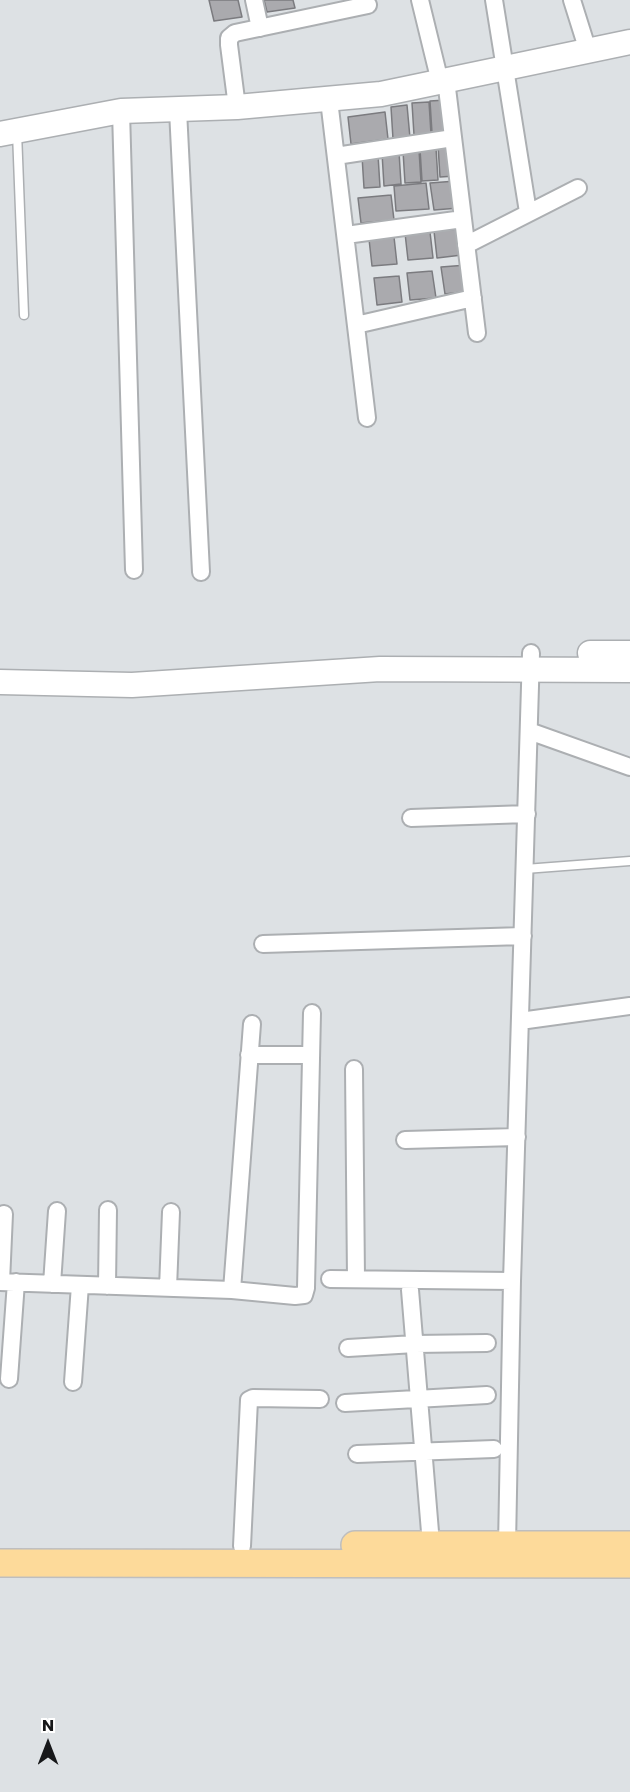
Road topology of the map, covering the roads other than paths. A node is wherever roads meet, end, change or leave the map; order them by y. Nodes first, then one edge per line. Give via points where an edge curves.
1 (254, 0) edge
2 (420, 0) edge
3 (494, 0) edge
4 (572, 0) edge
5 (368, 5) dead end
6 (260, 28) junction
7 (630, 42) edge
8 (588, 51) junction
9 (506, 67) junction
10 (443, 81) junction
11 (329, 100) junction
12 (237, 107) junction
13 (178, 110) junction
14 (121, 111) junction
15 (9, 133) edge
16 (453, 138) junction
17 (336, 156) junction
18 (578, 188) dead end
19 (528, 212) junction
20 (463, 219) junction
21 (345, 235) junction
22 (466, 245) junction
23 (473, 298) junction
24 (24, 315) dead end
25 (356, 324) junction
26 (477, 333) dead end
27 (367, 418) dead end
28 (134, 570) dead end
29 (201, 572) dead end
30 (630, 653) edge
31 (531, 661) junction
32 (0, 667) edge
33 (630, 670) edge
34 (0, 682) edge
35 (529, 730) junction
36 (630, 767) edge
37 (527, 814) junction
38 (411, 818) dead end
39 (630, 861) edge
40 (525, 869) junction
41 (523, 936) junction
42 (263, 945) dead end
43 (630, 1005) edge
44 (312, 1013) dead end
45 (520, 1021) junction
46 (252, 1024) dead end
47 (249, 1055) junction
48 (310, 1055) junction
49 (354, 1069) dead end
50 (517, 1137) junction
51 (405, 1140) dead end
52 (108, 1210) dead end
53 (57, 1211) dead end
54 (171, 1212) dead end
55 (4, 1214) dead end
56 (330, 1279) dead end
57 (356, 1279) junction
58 (512, 1281) junction
59 (6, 1282) edge
60 (52, 1284) junction
61 (80, 1284) junction
62 (107, 1286) junction
63 (168, 1288) junction
64 (232, 1290) junction
65 (410, 1290) dead end
66 (487, 1343) dead end
67 (415, 1344) junction
68 (348, 1348) dead end
69 (9, 1379) dead end
70 (73, 1382) dead end
71 (487, 1395) dead end
72 (320, 1399) dead end
73 (419, 1400) junction
74 (345, 1403) dead end
75 (494, 1449) dead end
76 (423, 1452) junction
77 (357, 1454) dead end
78 (431, 1544) junction
79 (507, 1545) junction
80 (630, 1545) edge
81 (0, 1546) edge
82 (242, 1546) junction
83 (0, 1563) edge
84 (630, 1564) edge

1 - 6 street
2 - 10 street
3 - 9 street
4 - 8 street
5 - 6 street
6 - 12 street via 229,38
7 - 8 street
8 - 9 street
9 - 10 street
9 - 19 street
10 - 11 street
10 - 16 street
11 - 12 street
11 - 17 street
12 - 13 street
13 - 14 street
13 - 29 street
14 - 15 street
14 - 28 street
15 - 24 lane
16 - 17 street
16 - 20 street
17 - 21 street
18 - 19 street
19 - 22 street
20 - 21 street
20 - 22 street
21 - 25 street
22 - 23 street
23 - 25 street
23 - 26 street
25 - 27 street
30 - 31 street
31 - 32 street via 441,656 154,671
31 - 33 street
31 - 34 street via 132,685
31 - 35 street
35 - 36 street
35 - 37 street
37 - 38 street
37 - 40 street
39 - 40 lane
40 - 41 street
41 - 42 street
41 - 45 street
43 - 45 street
44 - 48 street
45 - 50 street
46 - 47 street
47 - 48 street
47 - 64 street
48 - 64 street via 304,1295
49 - 57 street
50 - 51 street
50 - 58 street
52 - 62 street
53 - 60 street
54 - 63 street
55 - 59 street
56 - 57 street
57 - 58 street
58 - 79 street
59 - 60 street
59 - 69 street
60 - 61 street
61 - 62 street
61 - 70 street
62 - 63 street
63 - 64 street
65 - 67 street
66 - 67 street
67 - 68 street
67 - 73 street
71 - 73 street
72 - 82 street via 249,1400
73 - 74 street
73 - 76 street
75 - 76 street
76 - 77 street
76 - 78 street
78 - 79 main road
78 - 82 main road
79 - 80 main road
81 - 82 main road
83 - 84 main road

